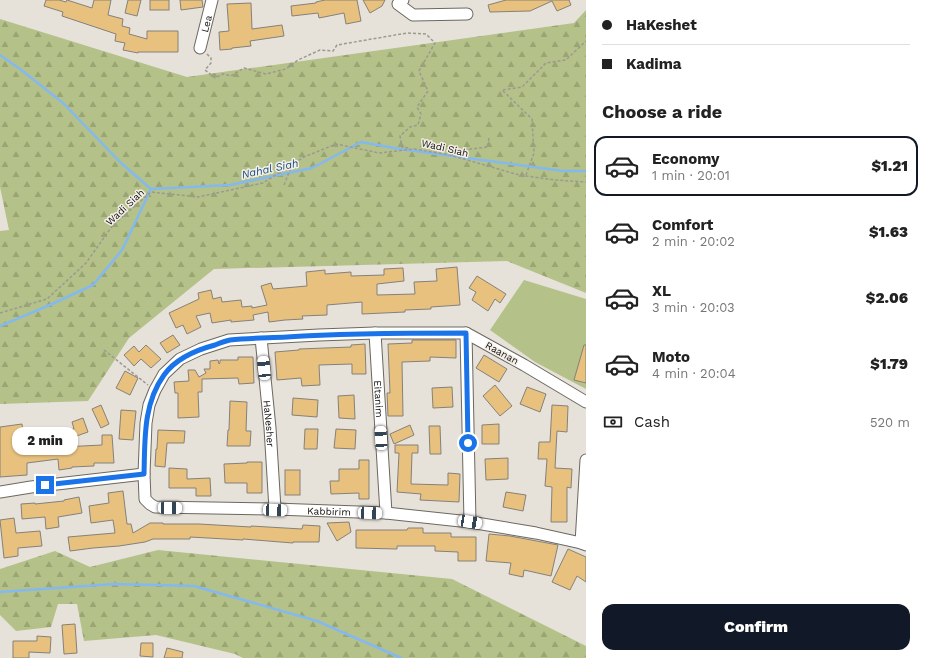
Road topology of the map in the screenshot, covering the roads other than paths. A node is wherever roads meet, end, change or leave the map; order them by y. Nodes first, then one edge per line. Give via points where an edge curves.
1 (212, 0) edge
2 (400, 2) edge
3 (467, 14) dead end
4 (201, 50) road end
5 (375, 333) junction
6 (466, 333) junction
7 (261, 338) junction
8 (586, 402) edge
9 (586, 460) edge
10 (144, 474) junction
11 (0, 492) edge
12 (275, 510) junction
13 (386, 514) junction
14 (470, 522) junction
15 (584, 544) edge

1 - 4 street, Lea
2 - 3 street via 413,15
5 - 6 street, Raanan
5 - 7 street, Raanan
5 - 13 street, Eitanim
6 - 8 street, Raanan
6 - 14 street
7 - 10 street, Raanan via 229,340 201,349 180,359 164,374 149,405
7 - 12 street, HaNesher
9 - 15 street
10 - 11 street via 31,486
10 - 12 street, Kabbirim via 145,499 155,507
12 - 13 street, Kabbirim
13 - 14 street, Kabbirim
14 - 15 street, Kabbirim

